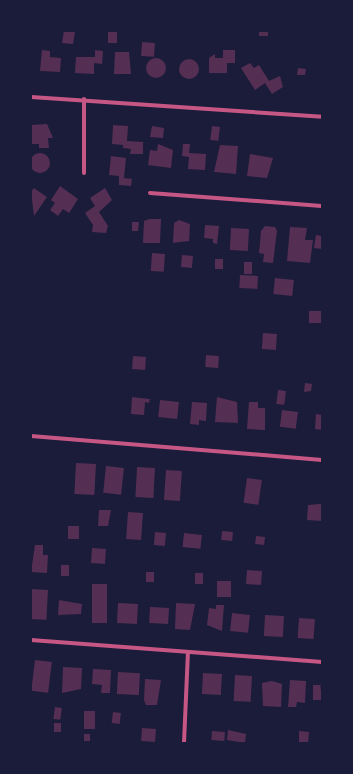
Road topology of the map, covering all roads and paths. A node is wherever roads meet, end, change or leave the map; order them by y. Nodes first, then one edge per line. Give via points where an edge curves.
1 (31, 97) edge
2 (84, 99) junction
3 (322, 116) edge
4 (84, 173) dead end
5 (150, 193) dead end
6 (322, 206) edge
7 (31, 436) edge
8 (322, 460) edge
9 (31, 640) edge
10 (188, 653) junction
11 (322, 662) edge
12 (184, 743) edge

1 - 2 street
2 - 3 street
2 - 4 street
5 - 6 street
7 - 8 street
9 - 10 street
10 - 11 street
10 - 12 street

